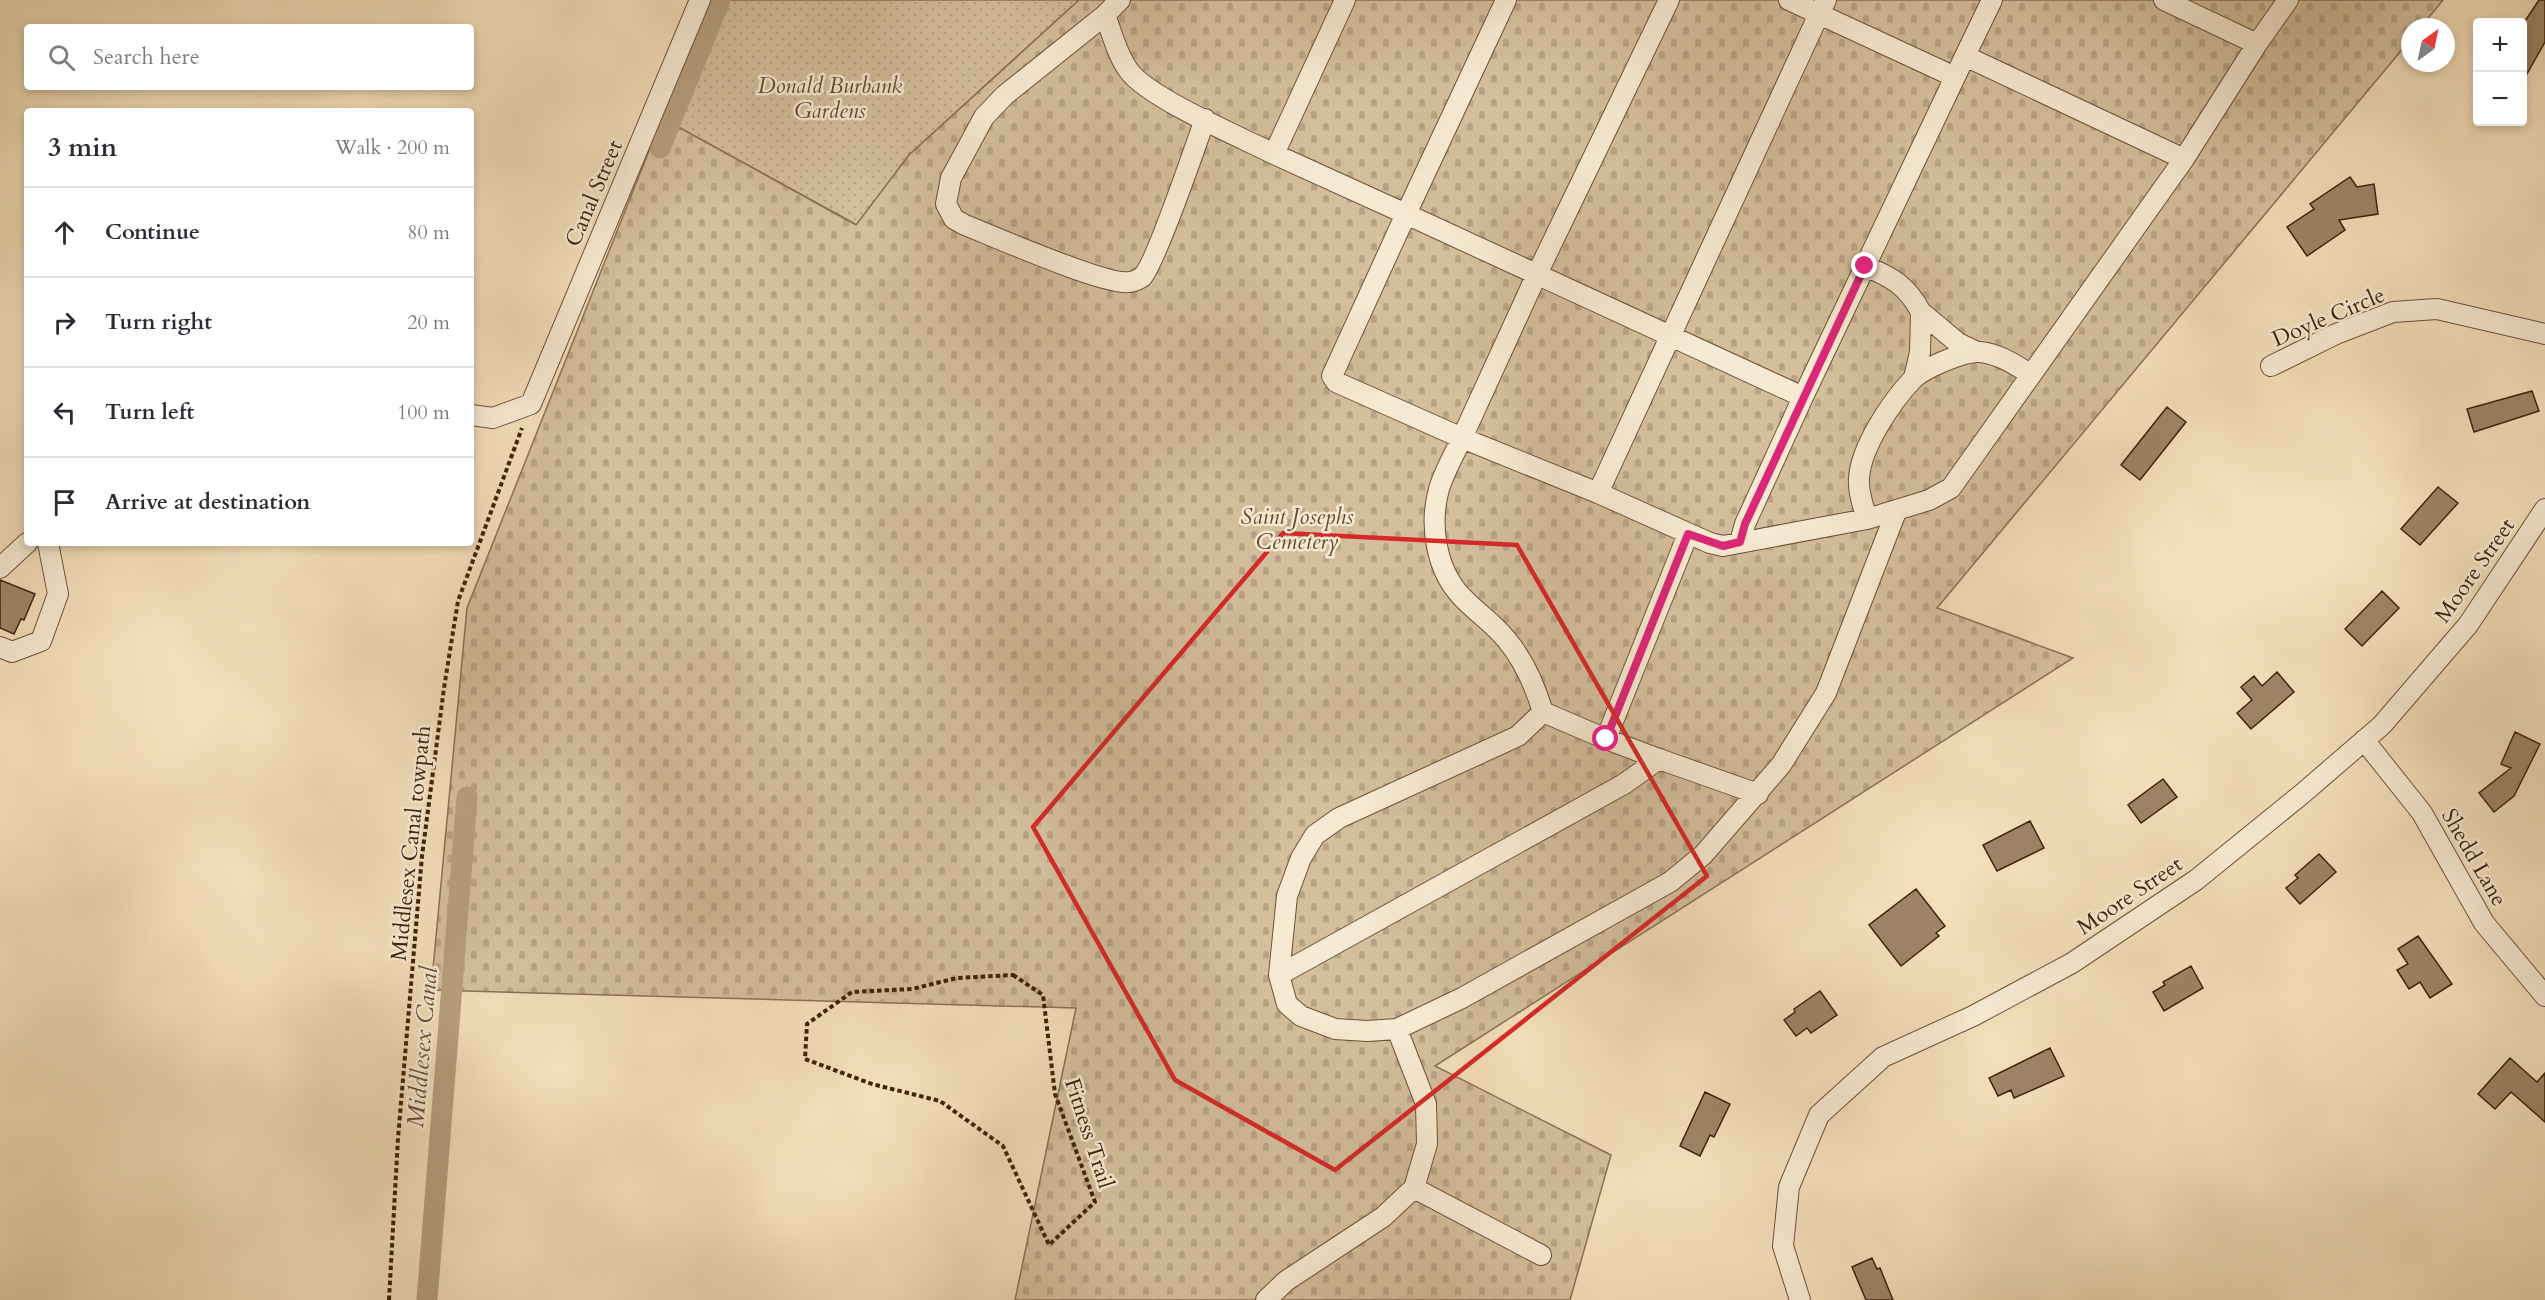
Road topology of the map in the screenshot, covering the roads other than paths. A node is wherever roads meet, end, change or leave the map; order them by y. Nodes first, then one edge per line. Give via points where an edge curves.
1 (699, 0) edge
2 (1120, 0) edge
3 (1345, 0) edge
4 (1506, 0) edge
5 (1669, 0) edge
6 (1789, 0) edge
7 (1992, 0) edge
8 (2164, 0) edge
9 (2288, 0) edge
10 (1822, 7) edge
11 (1105, 15) junction
12 (2257, 44) junction
13 (1965, 56) junction
14 (1955, 77) junction
15 (1205, 119) junction
16 (1274, 154) junction
17 (2184, 159) junction
18 (1406, 214) junction
19 (1865, 266) junction
20 (1537, 274) junction
21 (1921, 312) junction
22 (2545, 334) edge
23 (1671, 338) junction
24 (1977, 352) junction
25 (2271, 366) dead end
26 (2030, 374) junction
27 (1914, 378) junction
28 (1803, 397) junction
29 (474, 415) edge
30 (1462, 438) junction
31 (1598, 494) junction
32 (2545, 509) edge
33 (1896, 512) junction
34 (1867, 519) junction
35 (1688, 534) junction
36 (1740, 542) junction
37 (24, 546) edge
38 (49, 546) edge
39 (0, 568) edge
40 (0, 647) edge
41 (1544, 712) junction
42 (1606, 739) junction
43 (2364, 740) junction
44 (1659, 759) junction
45 (1758, 794) junction
46 (1279, 975) junction
47 (2545, 996) edge
48 (1397, 1029) junction
49 (1414, 1188) junction
50 (1541, 1256) dead end
51 (1266, 1300) edge
52 (1800, 1300) edge

1 - 29 street, Canal Street via 531,404 493,418
2 - 11 street
3 - 16 street
4 - 18 street
5 - 20 street
6 - 10 street
7 - 13 street
8 - 12 street
9 - 12 street
10 - 14 street
10 - 23 street
11 - 15 street via 1127,69 1137,81
11 - 15 street via 1005,95 984,117 951,178 946,204 954,219 1044,256 1130,282 1144,276
12 - 17 street
13 - 14 street
13 - 17 street
14 - 19 street
15 - 16 street
16 - 18 street
17 - 26 street
18 - 20 street
18 - 30 street via 1332,376 1336,382
19 - 21 street via 1901,284
19 - 28 street
20 - 23 street
20 - 30 street
21 - 24 street via 1958,343
21 - 27 street via 1920,352
22 - 25 street, Doyle Circle via 2437,309 2393,312
23 - 28 street
23 - 31 street
24 - 26 street via 2010,361
24 - 27 street via 1934,366
26 - 33 street via 1951,488
27 - 34 street via 1864,455 1859,478
28 - 36 street
30 - 31 street
30 - 41 street via 1440,488 1435,513 1438,552 1447,579 1506,639 1521,661
31 - 35 street
32 - 43 street, Moore Street via 2468,625 2382,725
33 - 34 street
33 - 45 street via 1826,693
34 - 36 street
35 - 36 street via 1723,546
35 - 42 street
37 - 39 street
38 - 40 street via 58,594 41,641 12,652
41 - 42 street
41 - 46 street via 1518,736 1339,818 1315,835 1301,858 1287,896
42 - 44 street
43 - 47 street, Shedd Lane via 2422,813 2484,923
43 - 52 street, Moore Street via 2196,880 2072,963 1973,1016 1883,1057 1819,1115 1787,1198 1783,1246
44 - 45 street
44 - 46 street via 1624,784
45 - 48 street via 1703,855 1670,882 1462,998
46 - 48 street via 1287,1004 1301,1016 1335,1029
48 - 49 street via 1426,1104 1427,1144
49 - 50 street
49 - 51 street via 1383,1217 1286,1281

